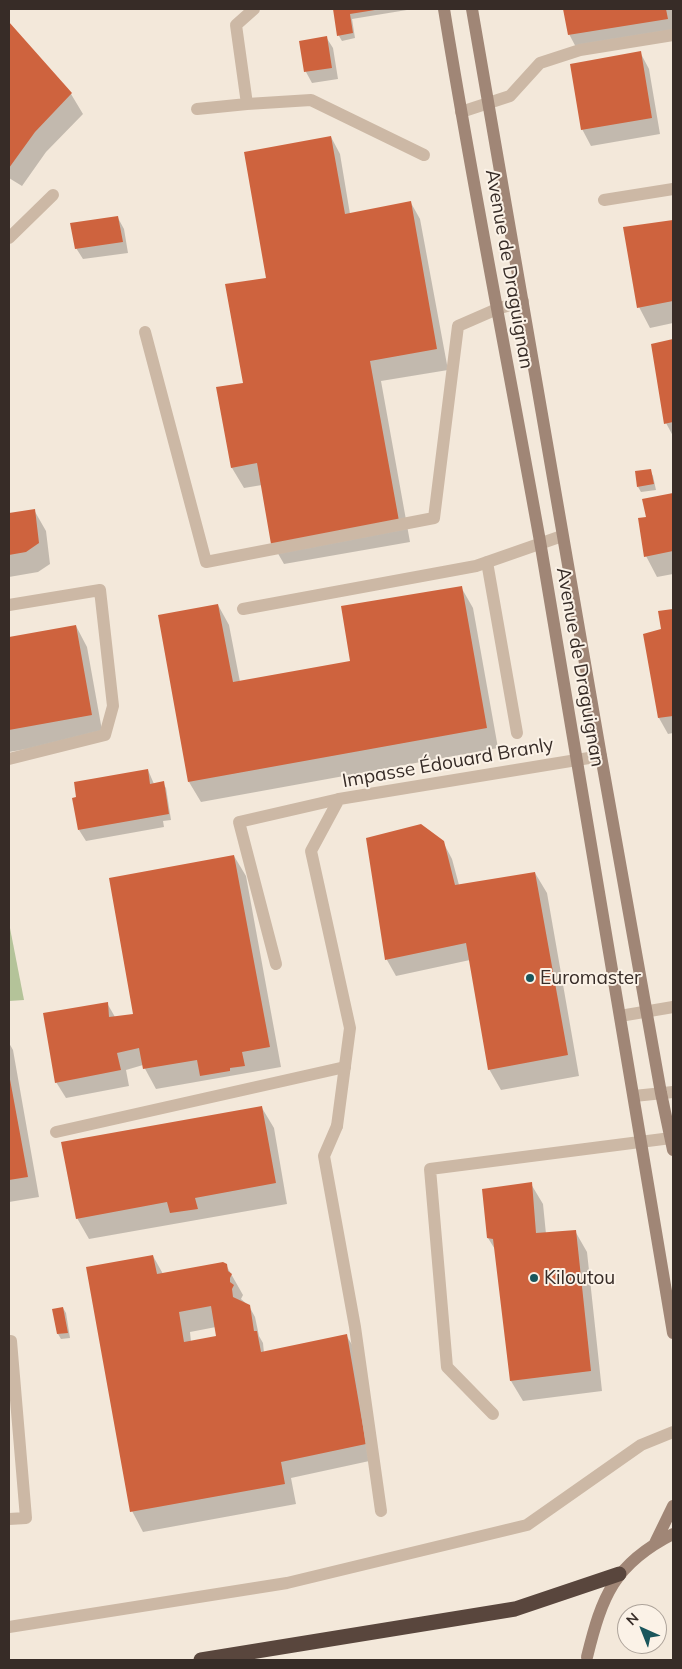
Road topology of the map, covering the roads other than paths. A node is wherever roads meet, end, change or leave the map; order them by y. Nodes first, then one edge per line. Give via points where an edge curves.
1 (254, 9) edge
2 (444, 9) edge
3 (472, 9) edge
4 (673, 35) edge
5 (487, 103) junction
6 (247, 104) junction
7 (197, 109) dead end
8 (461, 112) junction
9 (424, 155) dead end
10 (673, 189) edge
11 (53, 195) dead end
12 (604, 200) dead end
13 (9, 238) edge
14 (523, 300) junction
15 (497, 309) junction
16 (145, 332) dead end
17 (562, 536) junction
18 (540, 544) junction
19 (487, 562) junction
20 (9, 605) edge
21 (243, 609) dead end
22 (517, 733) dead end
23 (601, 756) junction
24 (9, 759) edge
25 (578, 759) junction
26 (339, 799) junction
27 (276, 964) dead end
28 (673, 1007) edge
29 (647, 1010) junction
30 (620, 1016) junction
31 (345, 1067) junction
32 (667, 1092) edge
33 (634, 1096) junction
34 (56, 1132) dead end
35 (641, 1142) junction
36 (672, 1144) edge
37 (673, 1334) edge
38 (9, 1341) edge
39 (493, 1414) dead end
40 (673, 1432) edge
41 (673, 1506) edge
42 (381, 1511) dead end
43 (9, 1519) edge
44 (673, 1534) edge
45 (655, 1543) junction
46 (619, 1574) junction
47 (9, 1627) edge
48 (587, 1657) dead end
49 (201, 1660) edge

1 - 6 street via 236,25
2 - 8 main road, Avenue de Draguignan
3 - 5 main road, Avenue de Draguignan
4 - 5 street via 580,50 540,63 510,96
5 - 8 street
5 - 14 main road, Avenue de Draguignan
6 - 7 street
6 - 9 street via 311,100
8 - 15 main road, Avenue de Draguignan
10 - 12 street
11 - 13 street
14 - 15 street
14 - 17 main road, Avenue de Draguignan
15 - 16 street via 458,326 434,518 206,562
15 - 18 main road, Avenue de Draguignan
17 - 18 street
17 - 23 main road, Avenue de Draguignan
18 - 19 street
18 - 25 main road, Avenue de Draguignan
19 - 21 street
19 - 22 street
20 - 24 street via 100,590 113,706 105,735
23 - 25 street, Impasse Édouard Branly
23 - 29 main road, Avenue de Draguignan
25 - 26 street, Impasse Édouard Branly
25 - 30 main road, Avenue de Draguignan
26 - 27 street via 239,822
26 - 31 street, Impasse Édouard Branly via 311,851 350,1028
28 - 29 street
29 - 30 street
29 - 32 main road, Avenue de Draguignan
30 - 33 main road, Avenue de Draguignan
31 - 34 street
31 - 42 street, Impasse Édouard Branly via 337,1126 324,1156 355,1327
32 - 33 street
32 - 36 main road, Avenue de Draguignan
33 - 35 main road, Avenue de Draguignan
35 - 36 street
35 - 37 main road, Avenue de Draguignan
35 - 39 street via 430,1169 447,1367
38 - 43 street via 26,1518
40 - 47 street via 641,1445 527,1525 287,1583
41 - 45 main road
44 - 45 main road
45 - 46 main road
46 - 48 main road via 604,1598
46 - 49 highway via 515,1609

